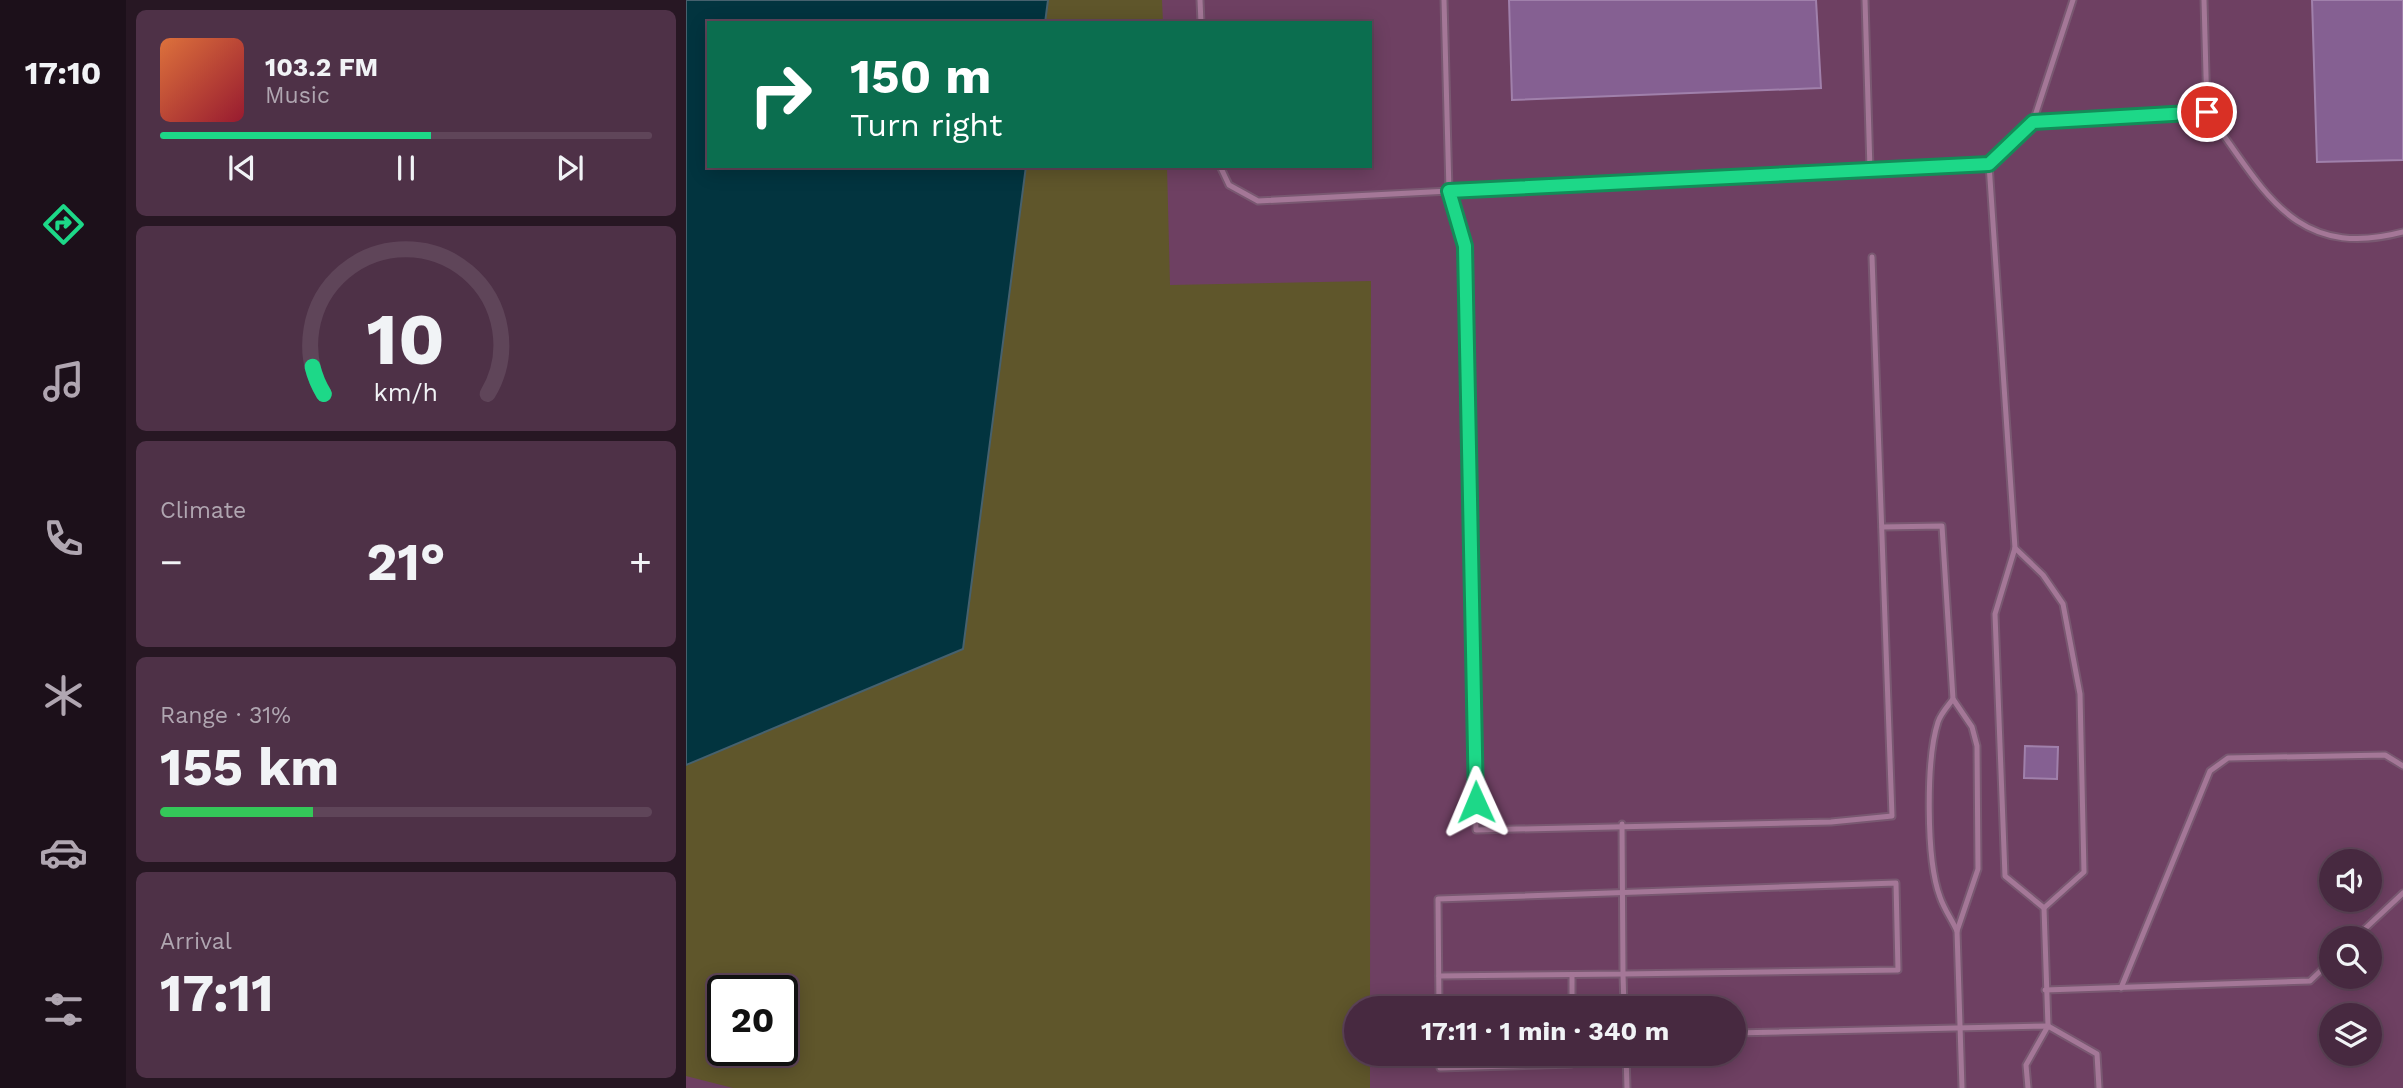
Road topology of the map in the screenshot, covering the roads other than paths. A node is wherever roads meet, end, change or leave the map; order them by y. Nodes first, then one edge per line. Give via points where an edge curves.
1 (1200, 0) edge
2 (1444, 0) edge
3 (1865, 0) edge
4 (2073, 0) edge
5 (2204, 0) edge
6 (1200, 21) edge
7 (2207, 112) junction
8 (2033, 122) junction
9 (1989, 164) junction
10 (1221, 168) edge
11 (1870, 170) junction
12 (1449, 191) junction
13 (2403, 232) edge
14 (1872, 257) dead end
15 (1882, 527) junction
16 (2015, 548) junction
17 (1953, 699) junction
18 (2403, 766) edge
19 (1622, 824) junction
20 (1622, 892) junction
21 (2403, 892) edge
22 (2044, 908) junction
23 (2368, 926) edge
24 (1957, 931) junction
25 (2319, 972) edge
26 (1623, 974) junction
27 (1572, 975) junction
28 (1439, 976) junction
29 (2122, 988) junction
30 (2045, 990) junction
31 (1439, 996) edge
32 (1572, 996) edge
33 (1624, 996) edge
34 (2048, 1026) junction
35 (1960, 1027) junction
36 (1746, 1033) edge
37 (1440, 1066) edge
38 (1506, 1066) edge
39 (1626, 1066) edge
40 (1627, 1088) edge
41 (1962, 1088) edge
42 (2028, 1088) edge
43 (2099, 1088) edge

1 - 6 lane
2 - 12 lane
3 - 11 lane
4 - 8 lane
5 - 7 lane
7 - 8 lane
7 - 13 lane via 2271,198 2298,224 2335,239 2379,239
8 - 9 lane
9 - 11 lane
9 - 16 lane
10 - 12 lane via 1228,185 1258,201
11 - 12 lane
12 - 19 lane via 1465,246 1476,830
14 - 15 lane
15 - 17 lane via 1942,526
15 - 19 lane via 1892,816
16 - 22 lane via 1995,614 2005,876
16 - 22 lane via 2043,575 2063,604 2080,694 2084,872
17 - 24 lane via 1972,727 1978,746 1978,869
17 - 24 lane via 1939,718 1933,741 1931,835 1940,897
18 - 29 lane via 2385,755 2228,758 2210,771
19 - 20 lane
20 - 26 lane
20 - 26 lane via 1896,883 1898,970
20 - 28 lane via 1438,899
21 - 23 lane
22 - 30 lane
24 - 35 lane
25 - 29 lane via 2310,981
26 - 27 lane
26 - 33 lane
27 - 28 lane
27 - 32 lane
28 - 31 lane
29 - 30 lane
30 - 34 lane
34 - 35 lane
34 - 42 lane via 2026,1065
34 - 43 lane via 2097,1054
35 - 36 lane
35 - 41 lane
37 - 38 lane
39 - 40 lane

